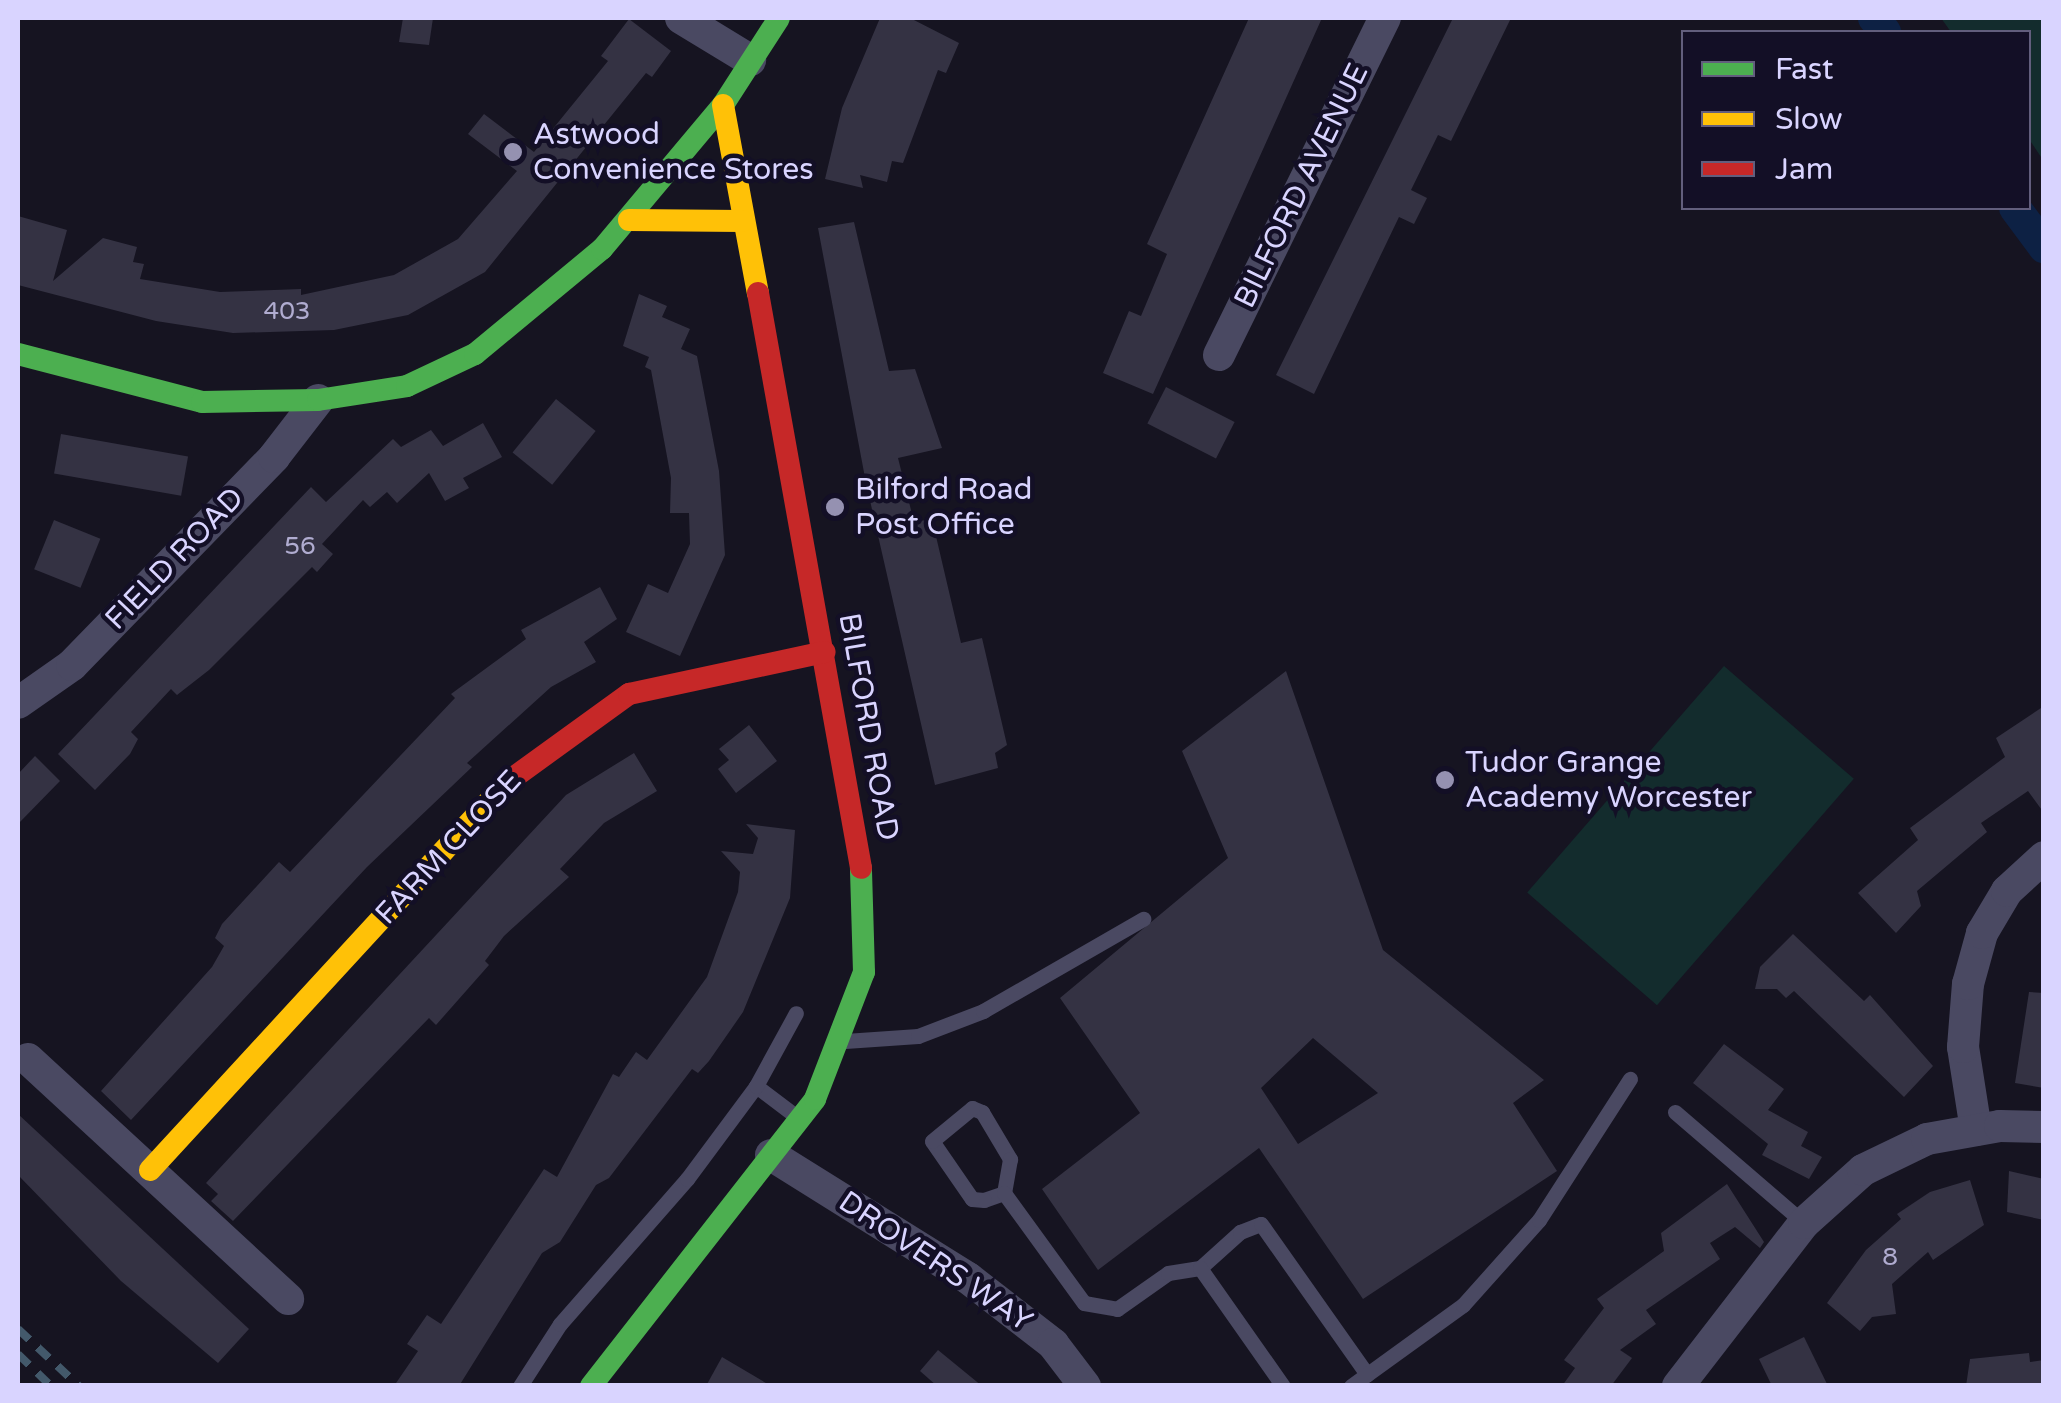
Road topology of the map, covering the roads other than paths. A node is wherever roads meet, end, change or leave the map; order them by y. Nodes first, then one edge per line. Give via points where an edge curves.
1 (681, 18) edge
2 (779, 18) edge
3 (1384, 18) edge
4 (750, 60) junction
5 (724, 105) junction
6 (629, 220) junction
7 (742, 221) junction
8 (18, 354) edge
9 (1219, 355) dead end
10 (318, 400) junction
11 (826, 652) junction
12 (18, 703) edge
13 (2044, 857) edge
14 (1144, 918) dead end
15 (796, 1013) dead end
16 (841, 1041) junction
17 (28, 1060) dead end
18 (1630, 1079) dead end
19 (756, 1086) junction
20 (1675, 1112) dead end
21 (800, 1119) junction
22 (2044, 1127) edge
23 (1976, 1130) junction
24 (771, 1156) junction
25 (150, 1170) junction
26 (1004, 1193) junction
27 (1804, 1223) junction
28 (1200, 1268) junction
29 (288, 1300) dead end
30 (1367, 1374) junction
31 (1685, 1383) edge
32 (520, 1386) edge
33 (591, 1386) edge
34 (1085, 1386) edge
35 (1283, 1386) edge
36 (1351, 1386) edge

1 - 4 street
2 - 4 street
3 - 9 street, BILFORD AVENUE
4 - 5 street
5 - 6 street
5 - 7 street, BILFORD ROAD
6 - 7 street
6 - 10 street via 564,284 475,354 407,386
7 - 11 street, BILFORD ROAD
8 - 10 street via 202,402
10 - 12 street, FIELD ROAD via 274,457 72,665
11 - 16 street, BILFORD ROAD via 860,842 864,972
11 - 25 street, FARM CLOSE via 629,694 515,774
13 - 23 street via 2007,891 1982,933 1968,984 1963,1048
14 - 16 lane via 983,1012 918,1036
15 - 19 lane
16 - 21 street, BILFORD ROAD
17 - 25 street
18 - 30 lane via 1539,1220 1463,1306
19 - 21 lane
19 - 32 lane via 687,1178 560,1324
20 - 27 lane
21 - 24 street, BILFORD ROAD
22 - 23 street
23 - 27 street via 1927,1138 1862,1170
24 - 33 street, BILFORD ROAD
24 - 34 street, DROVERS WAY via 968,1278 1053,1344
25 - 29 street
26 - 26 lane via 972,1199 932,1141 935,1133 972,1108 982,1112 1010,1159
26 - 28 lane via 1084,1303 1117,1310 1168,1274
27 - 31 street
28 - 30 lane via 1240,1232 1261,1224
28 - 35 lane
30 - 36 lane

